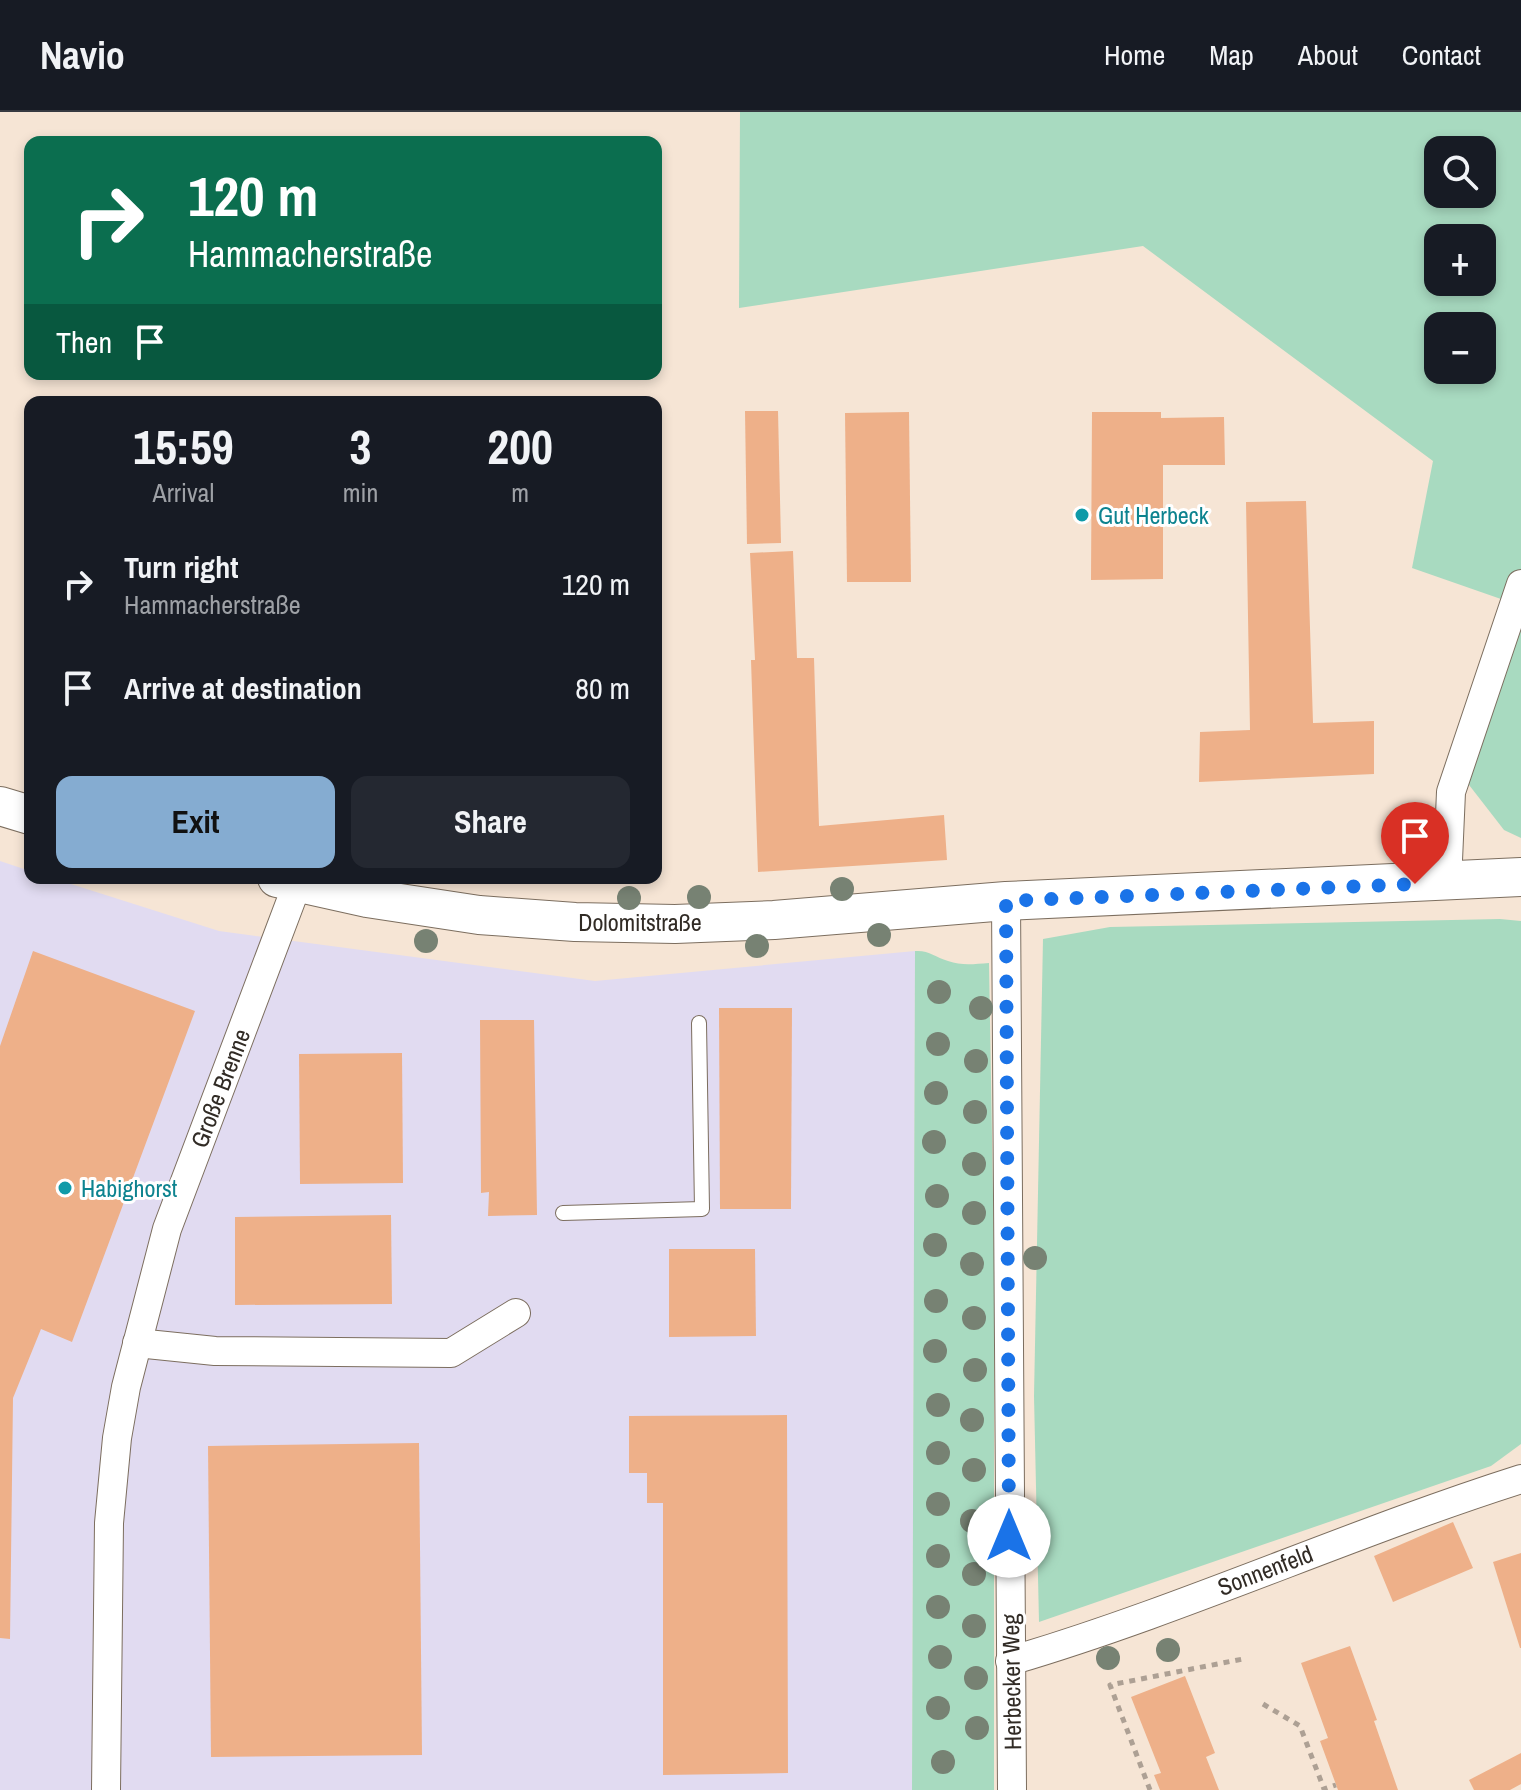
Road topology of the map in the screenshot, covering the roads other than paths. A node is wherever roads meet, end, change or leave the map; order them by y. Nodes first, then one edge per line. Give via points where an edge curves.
1 (1521, 584) edge
2 (0, 806) edge
3 (24, 813) edge
4 (1521, 877) edge
5 (1447, 883) junction
6 (286, 884) edge
7 (305, 884) edge
8 (1006, 901) junction
9 (699, 1023) dead end
10 (563, 1213) dead end
11 (516, 1313) dead end
12 (137, 1343) junction
13 (1521, 1479) edge
14 (1010, 1661) junction
15 (106, 1790) edge
16 (1012, 1790) edge

1 - 5 street via 1451,792
2 - 3 street
4 - 5 street, Dolomitstraße
5 - 8 street, Dolomitstraße
6 - 12 street, Große Brenne via 167,1229
7 - 8 street, Dolomitstraße via 479,915 675,924
8 - 14 street, Herbecker Weg
9 - 10 lane via 702,1209
11 - 12 street via 451,1353 215,1351
12 - 15 street, Große Brenne via 117,1438 109,1523
13 - 14 street, Sonnenfeld via 1089,1638
14 - 16 street, Herbecker Weg

